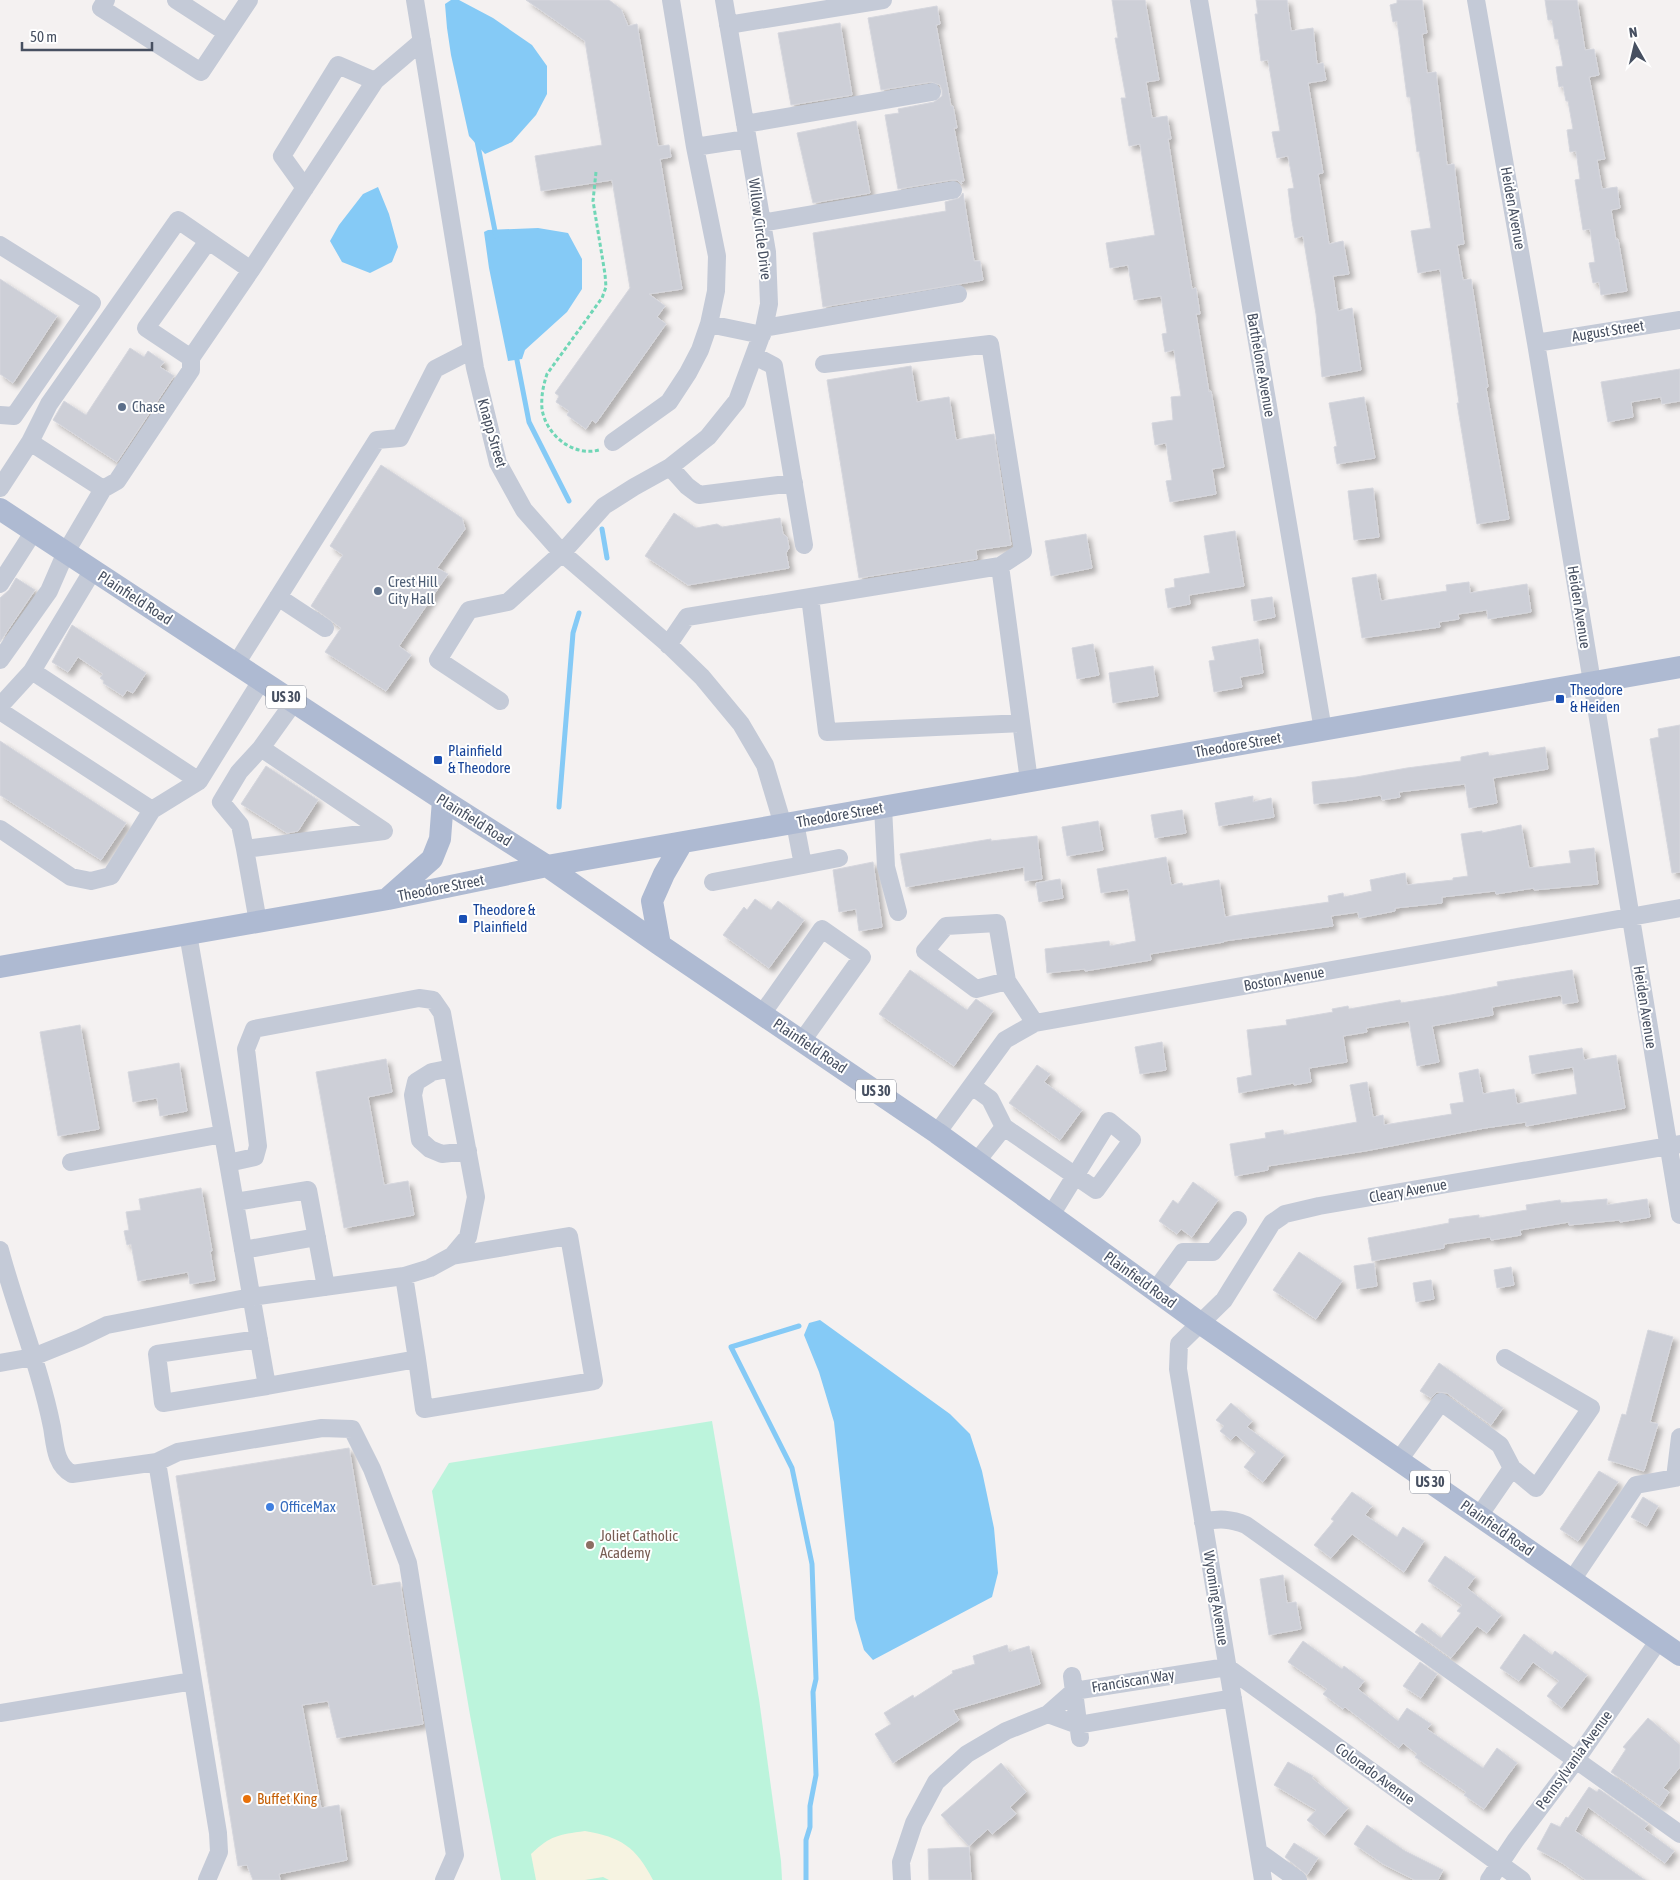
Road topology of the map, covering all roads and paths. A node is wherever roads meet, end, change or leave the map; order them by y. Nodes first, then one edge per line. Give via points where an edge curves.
1 (106, 0) edge
2 (176, 0) edge
3 (249, 0) edge
4 (415, 0) edge
5 (671, 0) edge
6 (724, 0) edge
7 (883, 0) edge
8 (1199, 0) edge
9 (1476, 0) edge
10 (728, 25) junction
11 (227, 33) junction
12 (422, 41) junction
13 (375, 80) junction
14 (932, 92) dead end
15 (746, 132) junction
16 (695, 147) junction
17 (596, 172) dead end
18 (304, 188) junction
19 (953, 190) dead end
20 (762, 223) junction
21 (208, 241) junction
22 (0, 245) edge
23 (250, 270) junction
24 (958, 294) dead end
25 (1680, 320) edge
26 (710, 324) junction
27 (763, 331) junction
28 (1536, 343) junction
29 (472, 350) junction
30 (755, 356) junction
31 (191, 358) junction
32 (824, 364) dead end
33 (0, 415) edge
34 (30, 442) junction
35 (609, 445) joint
36 (670, 467) junction
37 (794, 483) junction
38 (0, 488) edge
39 (103, 489) junction
40 (0, 509) edge
41 (34, 531) junction
42 (804, 544) dead end
43 (66, 552) junction
44 (562, 553) junction
45 (1000, 566) junction
46 (93, 570) junction
47 (0, 584) edge
48 (278, 597) junction
49 (810, 597) junction
50 (326, 628) dead end
51 (668, 645) junction
52 (0, 660) edge
53 (236, 664) junction
54 (1680, 667) edge
55 (32, 671) junction
56 (261, 680) junction
57 (1591, 682) junction
58 (500, 701) dead end
59 (294, 702) junction
60 (0, 706) edge
61 (0, 711) edge
62 (1022, 723) junction
63 (1323, 730) junction
64 (261, 748) junction
65 (199, 781) junction
66 (1029, 781) junction
67 (443, 800) junction
68 (883, 807) junction
69 (152, 810) junction
70 (789, 824) junction
71 (0, 830) edge
72 (682, 843) junction
73 (245, 849) junction
74 (839, 858) dead end
75 (803, 865) junction
76 (547, 866) junction
77 (713, 882) dead end
78 (388, 899) junction
79 (1680, 908) edge
80 (898, 912) dead end
81 (1630, 917) junction
82 (258, 922) junction
83 (188, 934) junction
84 (660, 945) junction
85 (0, 967) edge
86 (1007, 981) junction
87 (762, 1014) junction
88 (1035, 1023) junction
89 (802, 1041) junction
90 (452, 1068) junction
91 (972, 1086) junction
92 (1004, 1127) junction
93 (937, 1133) junction
94 (223, 1134) junction
95 (1674, 1145) edge
96 (468, 1151) junction
97 (977, 1161) junction
98 (71, 1162) dead end
99 (228, 1162) junction
100 (235, 1202) junction
101 (1051, 1215) junction
102 (1680, 1215) edge
103 (1238, 1220) dead end
104 (317, 1237) junction
105 (0, 1250) edge
106 (243, 1250) junction
107 (452, 1256) junction
108 (404, 1276) junction
109 (326, 1287) junction
110 (1155, 1291) junction
111 (252, 1297) junction
112 (1200, 1323) junction
113 (259, 1339) junction
114 (33, 1358) junction
115 (1505, 1358) dead end
116 (417, 1359) junction
117 (0, 1362) edge
118 (267, 1386) junction
119 (1680, 1437) edge
120 (1399, 1460) junction
121 (157, 1462) junction
122 (1512, 1468) junction
123 (1479, 1516) junction
124 (1203, 1522) junction
125 (1572, 1580) junction
126 (1660, 1640) junction
127 (1680, 1655) edge
128 (1227, 1667) junction
129 (193, 1681) junction
130 (1073, 1683) junction
131 (1233, 1698) junction
132 (0, 1713) edge
133 (1048, 1714) junction
134 (1079, 1732) junction
135 (1576, 1760) junction
136 (1680, 1834) edge
137 (1259, 1852) junction
138 (1500, 1864) junction
139 (207, 1880) edge
140 (444, 1880) edge
141 (902, 1880) edge
142 (1263, 1880) edge
143 (1298, 1880) edge
144 (1489, 1880) edge
145 (1522, 1880) edge

1 - 11 street via 101,8 201,72
2 - 11 street
3 - 11 street
4 - 12 street, Knapp Street
5 - 16 street
6 - 10 street, Willow Circle Drive
7 - 10 street
8 - 63 street, Barthelone Avenue
9 - 28 street, Heiden Avenue
10 - 15 street, Willow Circle Drive
12 - 13 street
12 - 29 street, Knapp Street
13 - 18 street
13 - 18 street via 338,65 282,156
14 - 15 street
15 - 16 street
15 - 20 street, Willow Circle Drive
16 - 26 street via 717,256 716,291
17 - 35 path via 593,201 606,287 602,298 547,374 542,411 556,436 569,446 582,452 592,452
18 - 23 street
19 - 20 street
20 - 27 street, Willow Circle Drive via 767,252 768,304
21 - 23 street
21 - 31 street via 146,328
21 - 34 street via 178,220 49,404
22 - 33 street via 92,303 14,416
23 - 31 street
24 - 27 street
25 - 28 street, August Street
26 - 27 street
26 - 35 street via 688,374 669,402
27 - 30 street, Willow Circle Drive
28 - 57 street, Heiden Avenue
29 - 44 street, Knapp Street via 498,463 524,510
29 - 48 street via 435,369 400,438 377,440
30 - 36 street, Willow Circle Drive via 737,401 708,437
30 - 37 street via 774,366
31 - 39 street via 191,370 117,482
32 - 45 street via 990,344 1023,552
34 - 38 street
34 - 39 street
36 - 37 street via 699,496
36 - 44 street, Willow Circle Drive via 604,506
37 - 42 street
39 - 43 street
40 - 41 main road, Plainfield Road / US 30
41 - 43 main road, Plainfield Road / US 30
41 - 47 street
43 - 46 main road, Plainfield Road / US 30
43 - 52 street via 49,591
44 - 51 street, Knapp Street
44 - 58 street, Willow Circle Drive via 508,602 469,610 438,660
45 - 49 street
45 - 62 street
46 - 53 main road, Plainfield Road / US 30
46 - 55 street
48 - 50 street
48 - 53 street
49 - 51 street via 687,616
49 - 62 street via 827,732
51 - 70 street, Knapp Street via 702,676 741,724 765,765
53 - 56 main road, Plainfield Road / US 30
54 - 57 main road, Theodore Street
55 - 60 street
55 - 65 street
56 - 59 main road, Plainfield Road / US 30
56 - 65 street
57 - 63 main road, Theodore Street
57 - 81 street, Heiden Avenue
59 - 64 street
59 - 67 main road, Plainfield Road / US 30
61 - 69 street
62 - 66 street
63 - 66 main road, Theodore Street
64 - 73 street via 239,772 221,802 240,825
64 - 73 street via 384,831
65 - 69 street
66 - 68 main road, Theodore Street
67 - 76 main road, Plainfield Road / US 30
67 - 78 main road via 440,839 432,859
68 - 70 main road, Theodore Street
68 - 80 street via 886,867
69 - 71 street via 111,876 91,881 71,877
70 - 72 main road, Theodore Street
70 - 75 street, Knapp Street
72 - 76 main road, Theodore Street
72 - 84 main road via 652,901
73 - 82 street
74 - 75 street
75 - 77 street
76 - 78 main road, Theodore Street
76 - 84 main road, Plainfield Road / US 30
78 - 82 main road, Theodore Street
79 - 81 street, Boston Avenue
81 - 88 street, Boston Avenue
81 - 95 street, Heiden Avenue
82 - 83 main road, Theodore Street
83 - 85 main road, Theodore Street
83 - 94 street
84 - 87 main road, Plainfield Road / US 30
86 - 86 street via 997,923 946,926 925,951 976,989
86 - 88 street
87 - 89 main road, Plainfield Road / US 30
87 - 89 street via 822,929 862,957
88 - 91 street, Boston Avenue via 1005,1040
89 - 93 main road, Plainfield Road / US 30
90 - 96 street
90 - 96 street via 432,1072 416,1082 414,1095 420,1140 442,1154
90 - 99 street via 442,1013 433,1000 419,998 254,1029 246,1049 258,1146 255,1157
91 - 92 street via 990,1099
91 - 93 street, Boston Avenue
92 - 97 street
92 - 101 street via 1075,1177
93 - 97 main road, Plainfield Road / US 30
94 - 98 street
94 - 99 street
95 - 102 street, Heiden Avenue
95 - 112 street, Cleary Avenue via 1285,1214 1272,1223 1224,1300
96 - 107 street via 476,1196 468,1237
97 - 101 main road, Plainfield Road / US 30
99 - 100 street
100 - 104 street via 308,1190
100 - 106 street
101 - 110 main road, Plainfield Road / US 30
103 - 110 street via 1213,1252 1183,1252
104 - 106 street
104 - 109 street
105 - 114 street
106 - 111 street
107 - 108 street via 430,1268
107 - 116 street via 568,1236 594,1381 424,1409
108 - 109 street
108 - 116 street
109 - 111 street
110 - 112 main road, Plainfield Road / US 30
111 - 113 street
111 - 114 street via 107,1325
112 - 120 main road, Plainfield Road / US 30
112 - 124 street, Wyoming Avenue via 1179,1344 1178,1370
113 - 118 street
113 - 118 street via 157,1354 163,1403
114 - 117 street
114 - 121 street via 45,1392 58,1459 64,1470 72,1474
115 - 122 street via 1591,1408 1536,1488
116 - 118 street
119 - 125 street via 1675,1478 1636,1484
120 - 122 street via 1441,1402 1500,1445
120 - 123 main road, Plainfield Road / US 30
121 - 129 street
121 - 140 street via 178,1452 322,1428 352,1429 372,1469 408,1563 455,1855
122 - 123 street
123 - 125 main road, Plainfield Road / US 30
124 - 128 street, Wyoming Avenue
124 - 135 street via 1217,1518 1246,1525
125 - 126 main road, Plainfield Road / US 30
126 - 127 main road, Plainfield Road / US 30
126 - 135 street, Pennsylvania Avenue
128 - 130 street, Franciscan Way
128 - 131 street, Wyoming Avenue
128 - 138 street, Colorado Avenue
129 - 132 street
129 - 139 street via 218,1833 219,1852
130 - 133 street, Franciscan Way
130 - 134 street
131 - 134 street
131 - 137 street, Wyoming Avenue
133 - 134 street
133 - 141 street, Franciscan Way via 1006,1731 966,1754 936,1782 914,1823 901,1862
135 - 136 street
135 - 138 street, Pennsylvania Avenue
137 - 142 street, Wyoming Avenue
137 - 143 street
138 - 144 street, Pennsylvania Avenue
138 - 145 street, Colorado Avenue

